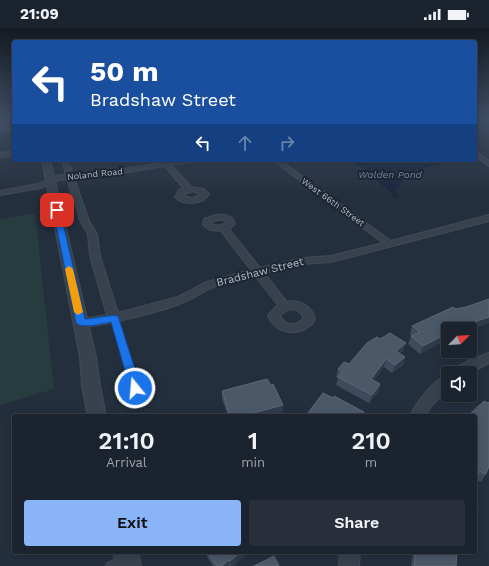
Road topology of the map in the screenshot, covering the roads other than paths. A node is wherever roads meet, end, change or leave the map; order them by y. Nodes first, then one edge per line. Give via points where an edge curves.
1 (12, 153) edge
2 (0, 155) edge
3 (477, 155) edge
4 (46, 162) edge
5 (66, 162) edge
6 (165, 162) edge
7 (279, 162) edge
8 (489, 164) edge
9 (70, 176) junction
10 (51, 182) junction
11 (189, 190) dead end
12 (0, 193) edge
13 (489, 218) edge
14 (223, 228) dead end
15 (390, 244) junction
16 (257, 272) junction
17 (284, 306) dead end
18 (114, 318) junction
19 (81, 323) junction
20 (489, 358) edge
21 (471, 366) edge
22 (441, 387) edge
23 (135, 388) dead end
24 (97, 414) edge
25 (418, 414) edge
26 (350, 554) edge
27 (349, 566) edge

1 - 2 street
3 - 8 street
4 - 10 street
5 - 9 street
6 - 9 street, Noland Road via 123,171
6 - 11 street
7 - 15 street, West 66th Street
9 - 10 street, Noland Road
9 - 18 street via 84,222 90,226 95,256
10 - 12 street, Noland Road
10 - 19 street
13 - 15 street, Bradshaw Street
14 - 16 street
15 - 16 street, Bradshaw Street via 331,259 302,261
16 - 17 street
16 - 18 street, Bradshaw Street via 211,284 182,299
18 - 19 street, Bradshaw Street
18 - 23 lane
19 - 24 street
20 - 21 street
22 - 25 street
26 - 27 street

